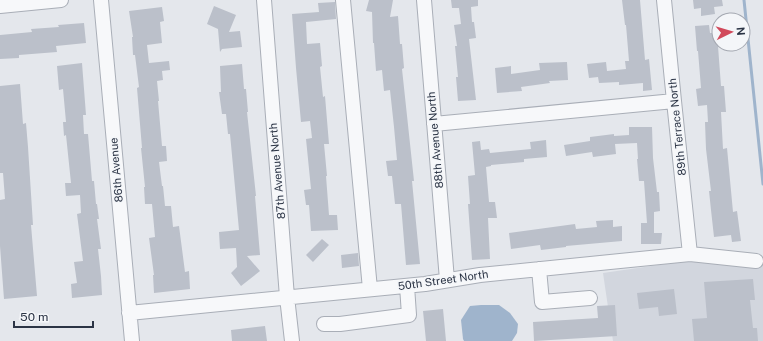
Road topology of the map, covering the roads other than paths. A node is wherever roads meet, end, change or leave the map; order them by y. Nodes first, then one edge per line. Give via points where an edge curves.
1 (61, 0) edge
2 (101, 0) edge
3 (264, 0) edge
4 (343, 0) edge
5 (424, 0) edge
6 (664, 0) edge
7 (0, 6) edge
8 (674, 101) junction
9 (434, 124) junction
10 (690, 254) junction
11 (756, 261) dead end
12 (539, 269) junction
13 (447, 280) junction
14 (407, 286) junction
15 (370, 289) junction
16 (287, 297) junction
17 (590, 298) dead end
18 (129, 313) junction
19 (324, 324) dead end
20 (132, 341) edge
21 (292, 341) edge

1 - 7 street
2 - 18 street, 86th Avenue
3 - 16 street, 87th Avenue North
4 - 15 street
5 - 9 street, 88th Avenue North
6 - 8 street, 89th Terrace North
8 - 9 street
8 - 10 street, 89th Terrace North
9 - 13 street, 88th Avenue North
10 - 11 street, 50th Street North
10 - 12 street, 50th Street North
12 - 13 street, 50th Street North
12 - 17 street via 542,302
13 - 14 street, 50th Street North
14 - 15 street, 50th Street North
14 - 19 street via 410,315
15 - 16 street, 50th Street North
16 - 18 street, 50th Street North
16 - 21 street, 87th Avenue North
18 - 20 street, 86th Avenue

